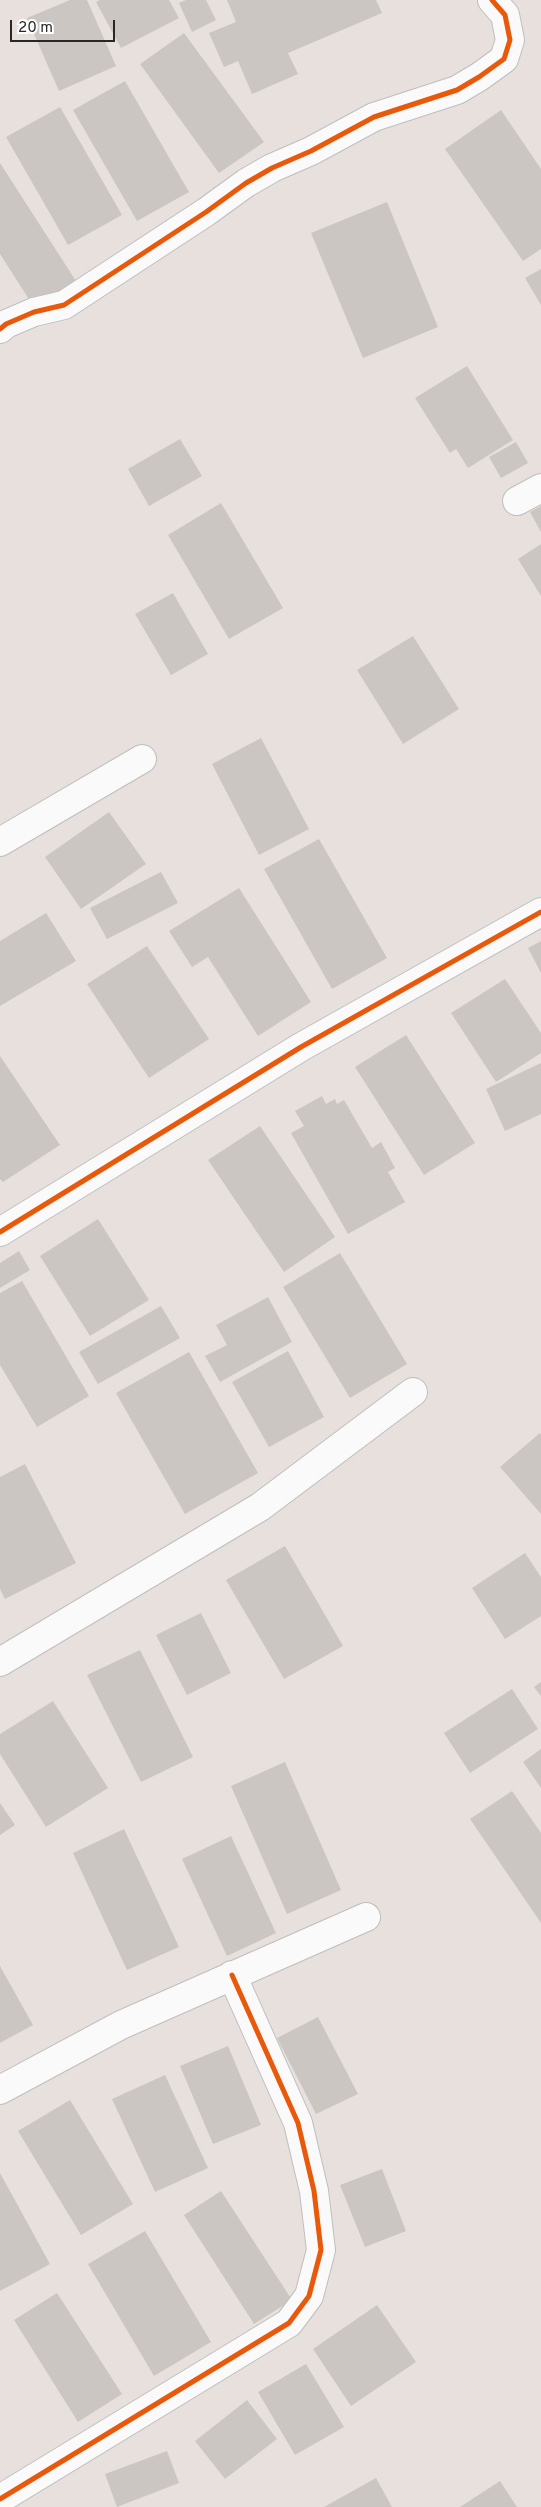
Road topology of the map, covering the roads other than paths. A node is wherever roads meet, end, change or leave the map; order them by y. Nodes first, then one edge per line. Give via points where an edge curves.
1 (492, 0) edge
2 (0, 329) edge
3 (541, 488) edge
4 (517, 500) dead end
5 (142, 759) dead end
6 (0, 842) edge
7 (541, 912) edge
8 (0, 1232) edge
9 (413, 1392) dead end
10 (0, 1662) edge
11 (366, 1917) dead end
12 (232, 1975) junction
13 (0, 2090) edge
14 (0, 2499) edge

1 - 2 street via 506,16 510,40 504,59 480,77 457,90 374,117 312,151 272,168 64,306 34,312
3 - 4 street
5 - 6 street
7 - 8 street via 300,1047
9 - 10 street via 260,1507
11 - 12 street
12 - 13 street via 121,2025
12 - 14 street via 298,2123 314,2191 321,2250 309,2296 289,2323

